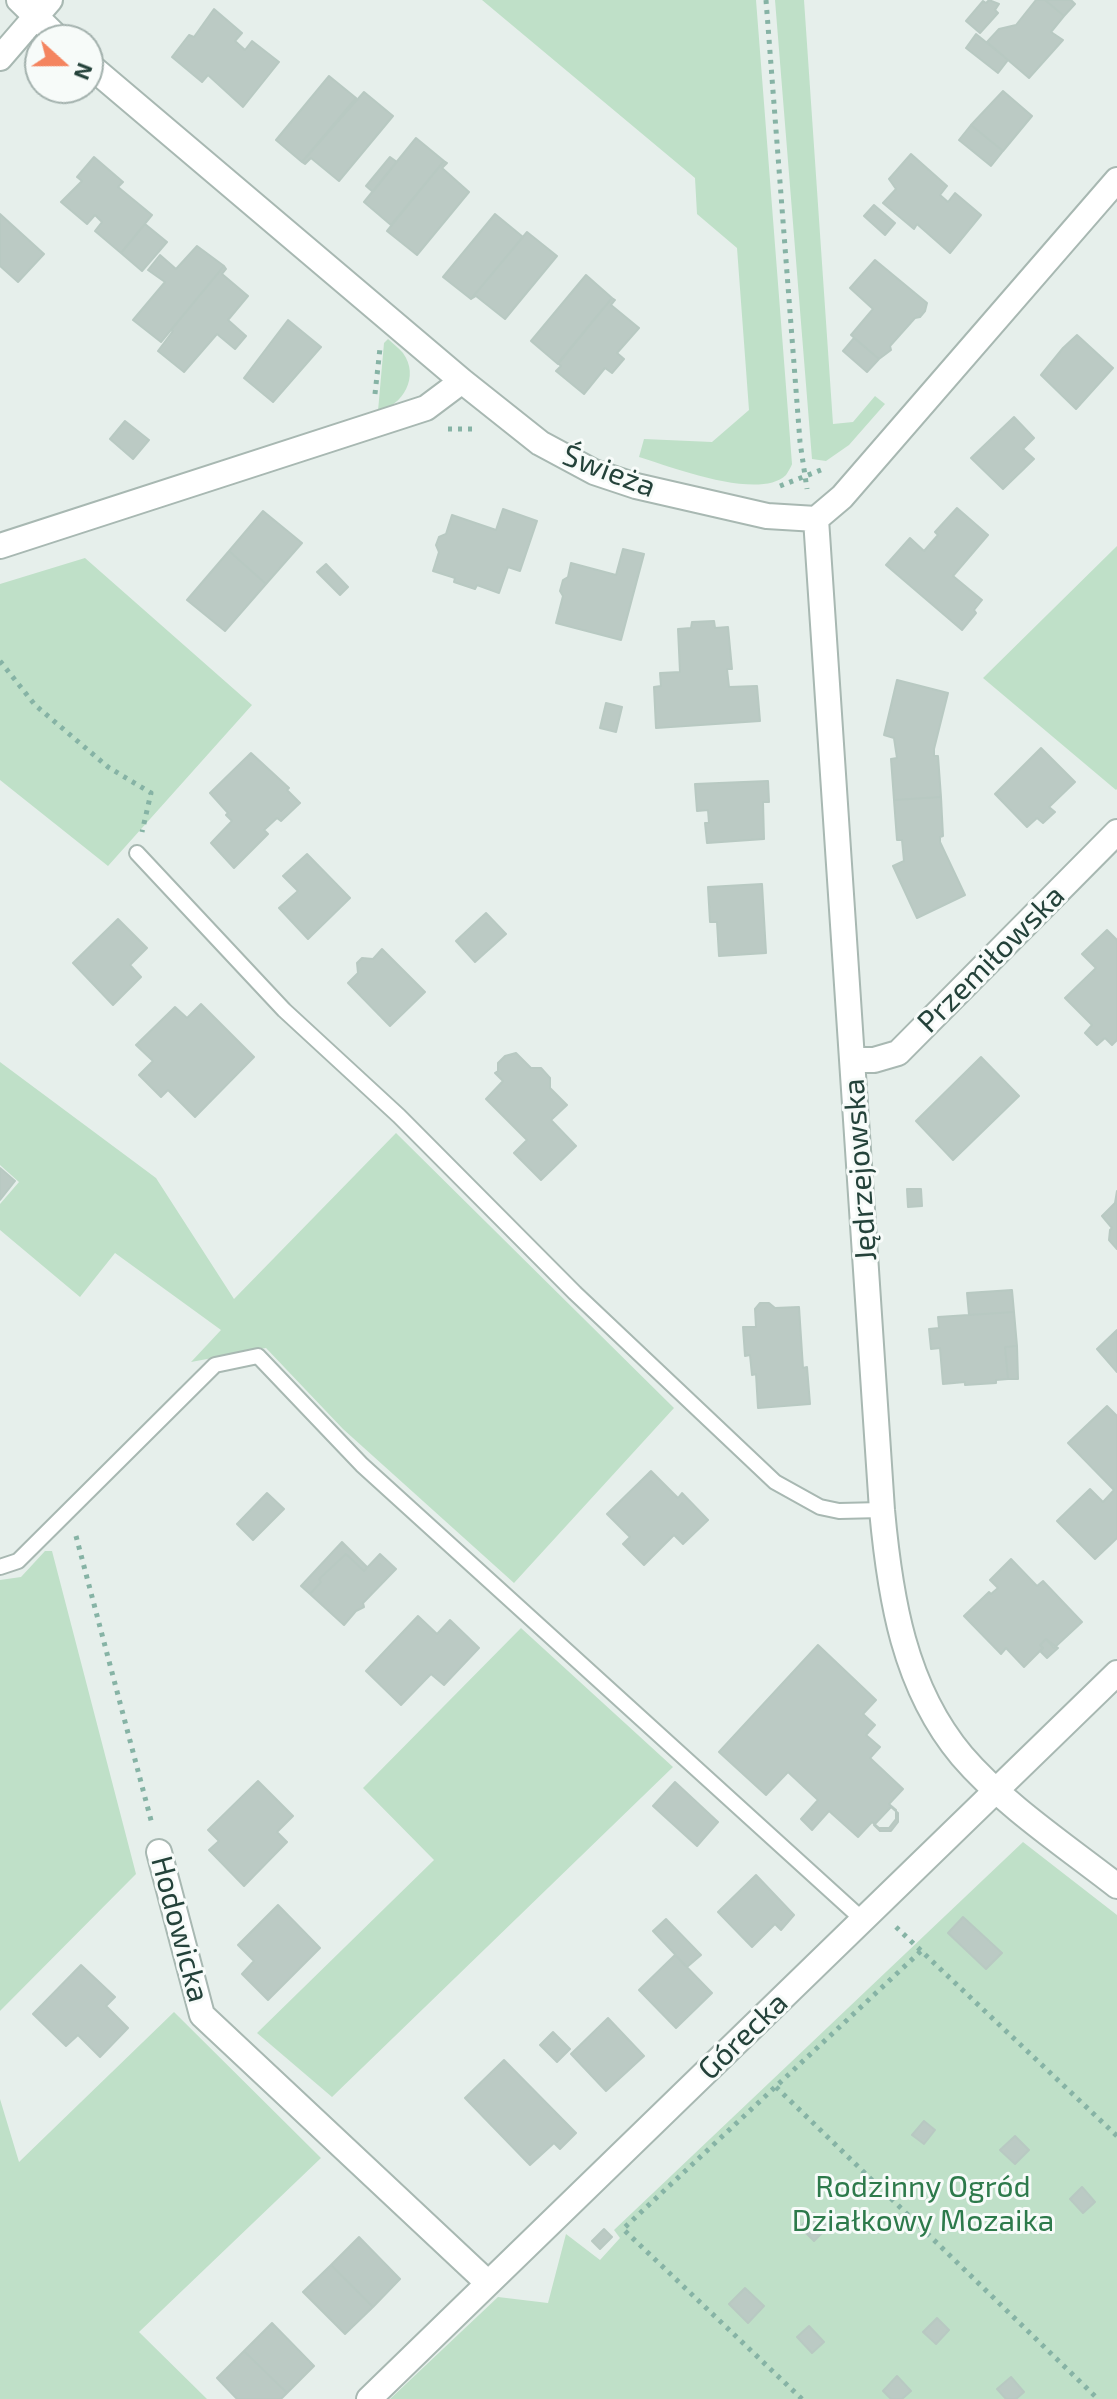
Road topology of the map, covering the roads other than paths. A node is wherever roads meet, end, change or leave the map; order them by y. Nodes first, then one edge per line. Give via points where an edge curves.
1 (35, 5) edge
2 (49, 24) edge
3 (0, 58) edge
4 (104, 78) edge
5 (1117, 180) edge
6 (462, 381) junction
7 (816, 519) junction
8 (0, 546) edge
9 (1117, 832) edge
10 (137, 853) road end
11 (853, 1060) junction
12 (882, 1510) junction
13 (0, 1567) edge
14 (1117, 1673) edge
15 (996, 1790) junction
16 (159, 1852) road end
17 (1117, 1886) edge
18 (869, 1914) junction
19 (488, 2283) junction
20 (369, 2399) edge

1 - 2 street
1 - 3 street
4 - 6 street, Świeża
5 - 7 street via 891,443
6 - 7 street, Świeża via 540,443 594,472 719,506
6 - 8 street via 426,408
7 - 11 street, Jędrzejowska
9 - 11 street, Przemiłowska via 898,1053
10 - 12 lane via 284,1010 775,1482 820,1507
11 - 12 street, Jędrzejowska
12 - 15 street, Jędrzejowska via 901,1638 927,1703 962,1756
13 - 18 lane via 18,1561 215,1365 258,1356 362,1465
14 - 15 street, Górecka
15 - 17 street, Jędrzejowska
15 - 18 street, Górecka
16 - 19 street, Hodowicka via 202,2015
18 - 19 street, Górecka
19 - 20 street, Górecka

